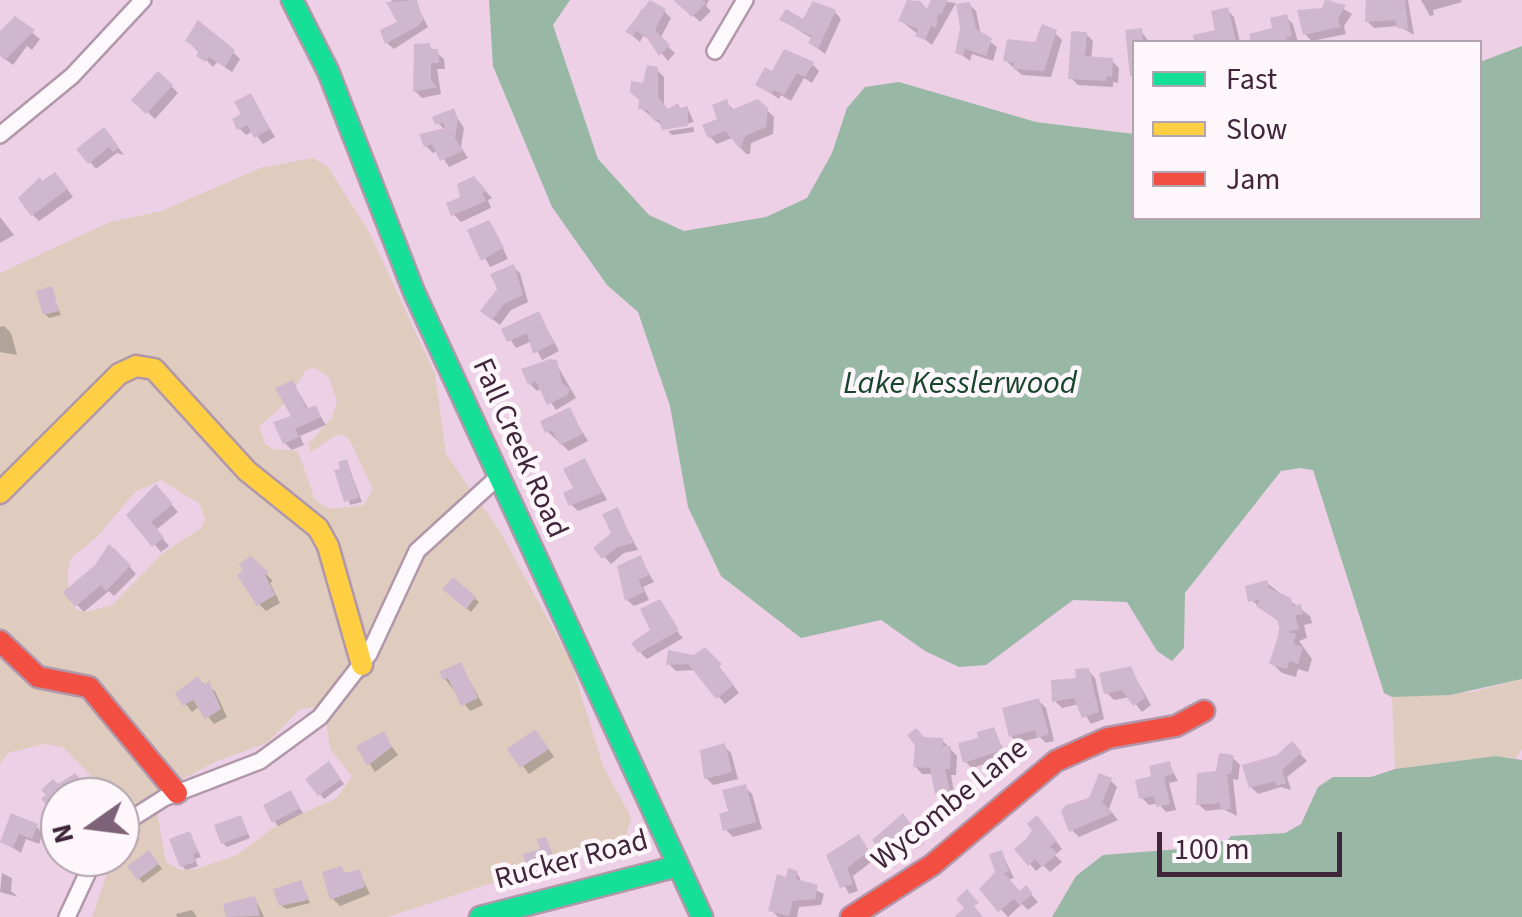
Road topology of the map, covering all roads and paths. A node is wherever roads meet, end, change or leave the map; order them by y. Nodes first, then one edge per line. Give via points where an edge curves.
1 (143, 0) edge
2 (292, 0) edge
3 (746, 0) edge
4 (715, 51) dead end
5 (0, 135) edge
6 (498, 477) junction
7 (0, 493) edge
8 (0, 641) edge
9 (362, 665) junction
10 (1204, 711) dead end
11 (177, 793) junction
12 (140, 814) edge
13 (678, 866) junction
14 (86, 877) edge
15 (67, 917) edge
16 (480, 917) edge
17 (702, 917) edge
18 (851, 917) edge

1 - 5 street via 72,76
2 - 6 street, Fall Creek Road
3 - 4 street
6 - 9 street via 417,551
6 - 13 street, Fall Creek Road
7 - 9 street via 120,374 138,366 154,369 247,471 318,528
8 - 11 street via 38,677 89,687
9 - 11 street via 320,717 280,749 235,774
10 - 18 street, Wycombe Lane via 1176,726 1108,738 1056,761 932,865
11 - 12 street
13 - 16 street, Rucker Road
13 - 17 street, Fall Creek Road
14 - 15 street

